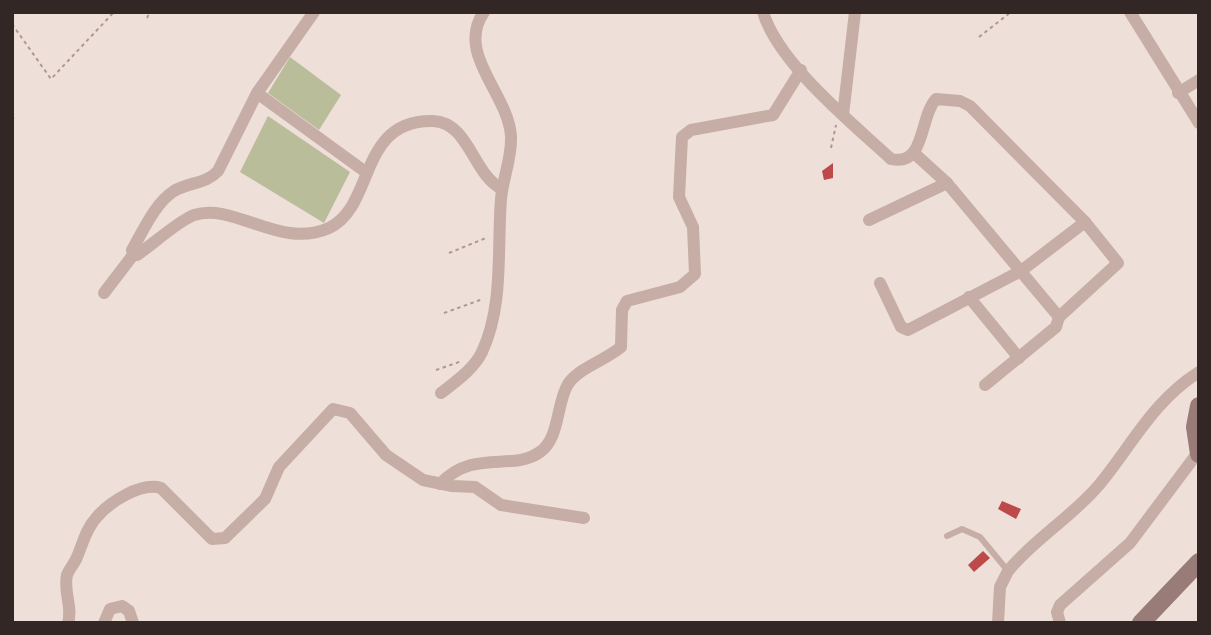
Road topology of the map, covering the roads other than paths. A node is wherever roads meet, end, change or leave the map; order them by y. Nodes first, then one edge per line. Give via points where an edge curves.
1 (314, 12) edge
2 (484, 12) edge
3 (762, 12) edge
4 (855, 12) edge
5 (1130, 12) edge
6 (801, 70) junction
7 (1199, 80) edge
8 (257, 93) junction
9 (1178, 93) junction
10 (841, 113) junction
11 (1199, 123) edge
12 (915, 154) junction
13 (367, 173) junction
14 (947, 183) junction
15 (502, 189) junction
16 (869, 220) dead end
17 (1085, 222) junction
18 (133, 255) junction
19 (1021, 271) junction
20 (880, 283) dead end
21 (104, 293) dead end
22 (969, 297) junction
23 (1059, 317) junction
24 (1019, 358) junction
25 (1199, 372) edge
26 (985, 385) dead end
27 (441, 393) dead end
28 (1199, 406) edge
29 (1198, 452) edge
30 (440, 484) junction
31 (584, 518) dead end
32 (947, 536) dead end
33 (1199, 562) edge
34 (1008, 571) junction
35 (68, 623) edge
36 (104, 623) edge
37 (133, 623) edge
38 (998, 623) edge
39 (1060, 623) edge
40 (1141, 623) edge

1 - 8 street
2 - 15 street via 473,40 504,104 511,135
3 - 6 street
4 - 10 street
5 - 9 street
6 - 10 street
6 - 30 street via 773,115 691,130 682,137 679,197 694,228 695,274 680,287 627,301 622,310 621,347 567,386 547,446 534,456 514,461 482,460
7 - 9 street
8 - 13 street
8 - 18 street via 218,171 210,180 164,199
9 - 11 street
10 - 12 street via 891,159
12 - 14 street
12 - 17 street via 929,107 936,99 960,101
13 - 15 street via 384,139 402,127 433,121 451,126 483,174
13 - 18 street via 346,217 330,228 292,235 224,216 193,216 138,256
14 - 16 street
14 - 19 street
15 - 27 street via 493,317 482,353
17 - 19 street
17 - 23 street via 1118,263
18 - 21 street
19 - 22 street
19 - 23 street
20 - 22 street via 905,330
22 - 24 street
23 - 24 street via 1056,327
24 - 26 street
25 - 34 street via 1171,393 1134,434 1098,487
28 - 29 main road via 1195,427
29 - 39 street via 1130,543 1060,605
30 - 31 street via 475,486 501,505
30 - 35 street via 410,473 375,444 350,413 333,409 278,467 265,499 225,538 212,539 162,488 152,485 108,507 89,529 67,574
32 - 34 lane via 962,529 975,533
33 - 40 main road
34 - 38 street via 1000,587
36 - 37 street via 110,609 122,606

